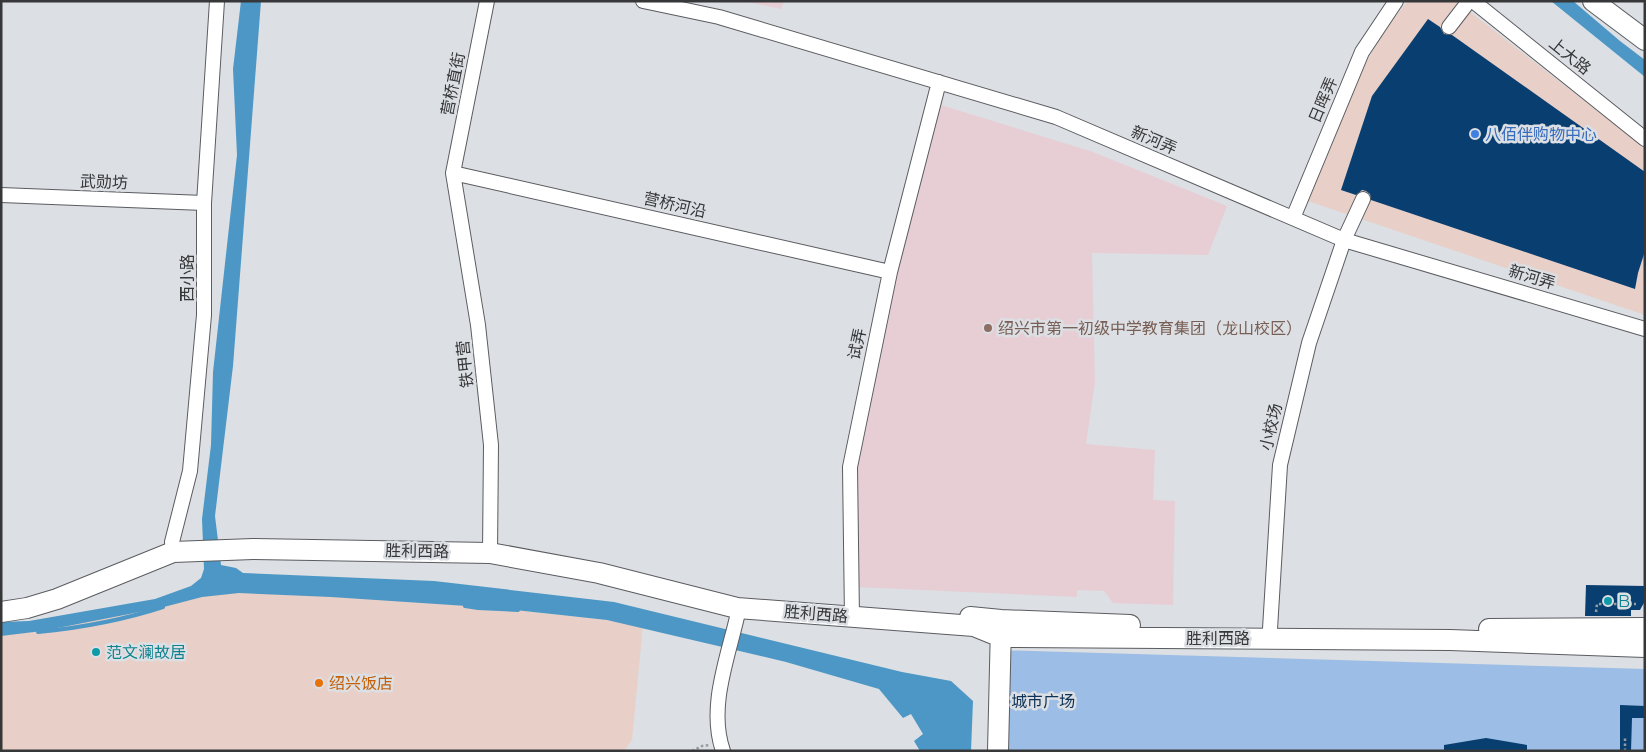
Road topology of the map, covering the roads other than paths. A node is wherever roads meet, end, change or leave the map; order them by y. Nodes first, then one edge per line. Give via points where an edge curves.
1 (217, 1) edge
2 (488, 1) edge
3 (643, 1) edge
4 (1396, 1) edge
5 (1469, 1) edge
6 (1473, 1) edge
7 (1593, 1) edge
8 (1449, 27) dead end
9 (1645, 40) edge
10 (940, 82) junction
11 (1645, 138) edge
12 (453, 173) junction
13 (1, 195) edge
14 (1363, 199) dead end
15 (204, 203) junction
16 (1293, 218) junction
17 (1344, 240) junction
18 (890, 272) junction
19 (1645, 329) edge
20 (181, 546) junction
21 (491, 547) junction
22 (1, 600) edge
23 (1, 612) edge
24 (851, 613) junction
25 (738, 618) junction
26 (1001, 628) junction
27 (1645, 628) edge
28 (1270, 629) junction
29 (1645, 647) edge
30 (722, 745) edge
31 (998, 751) edge

1 - 15 street, 西小路
2 - 12 street, 营桥直街
3 - 10 street, 新河弄 via 719,17
4 - 16 street, 日晖弄 via 1362,52
5 - 8 street
6 - 11 street, 上大路
7 - 9 main road
10 - 16 street, 新河弄 via 1056,117
10 - 18 street, 试弄
12 - 18 street, 营桥河沿
12 - 21 street, 铁甲营 via 478,325 491,445
13 - 15 street, 武勋坊
14 - 17 street, 小校场
15 - 20 street, 西小路 via 204,315
16 - 17 street, 新河弄
17 - 19 street, 新河弄
17 - 28 street, 小校场 via 1309,343 1280,464
18 - 24 street, 试弄 via 850,467
20 - 21 main road, 胜利西路 via 222,545 274,538
20 - 22 main road, 胜利西路 via 156,546 34,595
20 - 23 main road, 胜利西路 via 57,599
21 - 24 main road, 胜利西路 via 600,561 738,599
21 - 25 main road, 胜利西路 via 599,573
24 - 25 main road, 胜利西路
24 - 26 main road, 胜利西路
25 - 30 street via 719,696
26 - 28 main road, 胜利西路
26 - 29 main road, 胜利西路
26 - 31 main road
27 - 28 main road, 胜利西路

